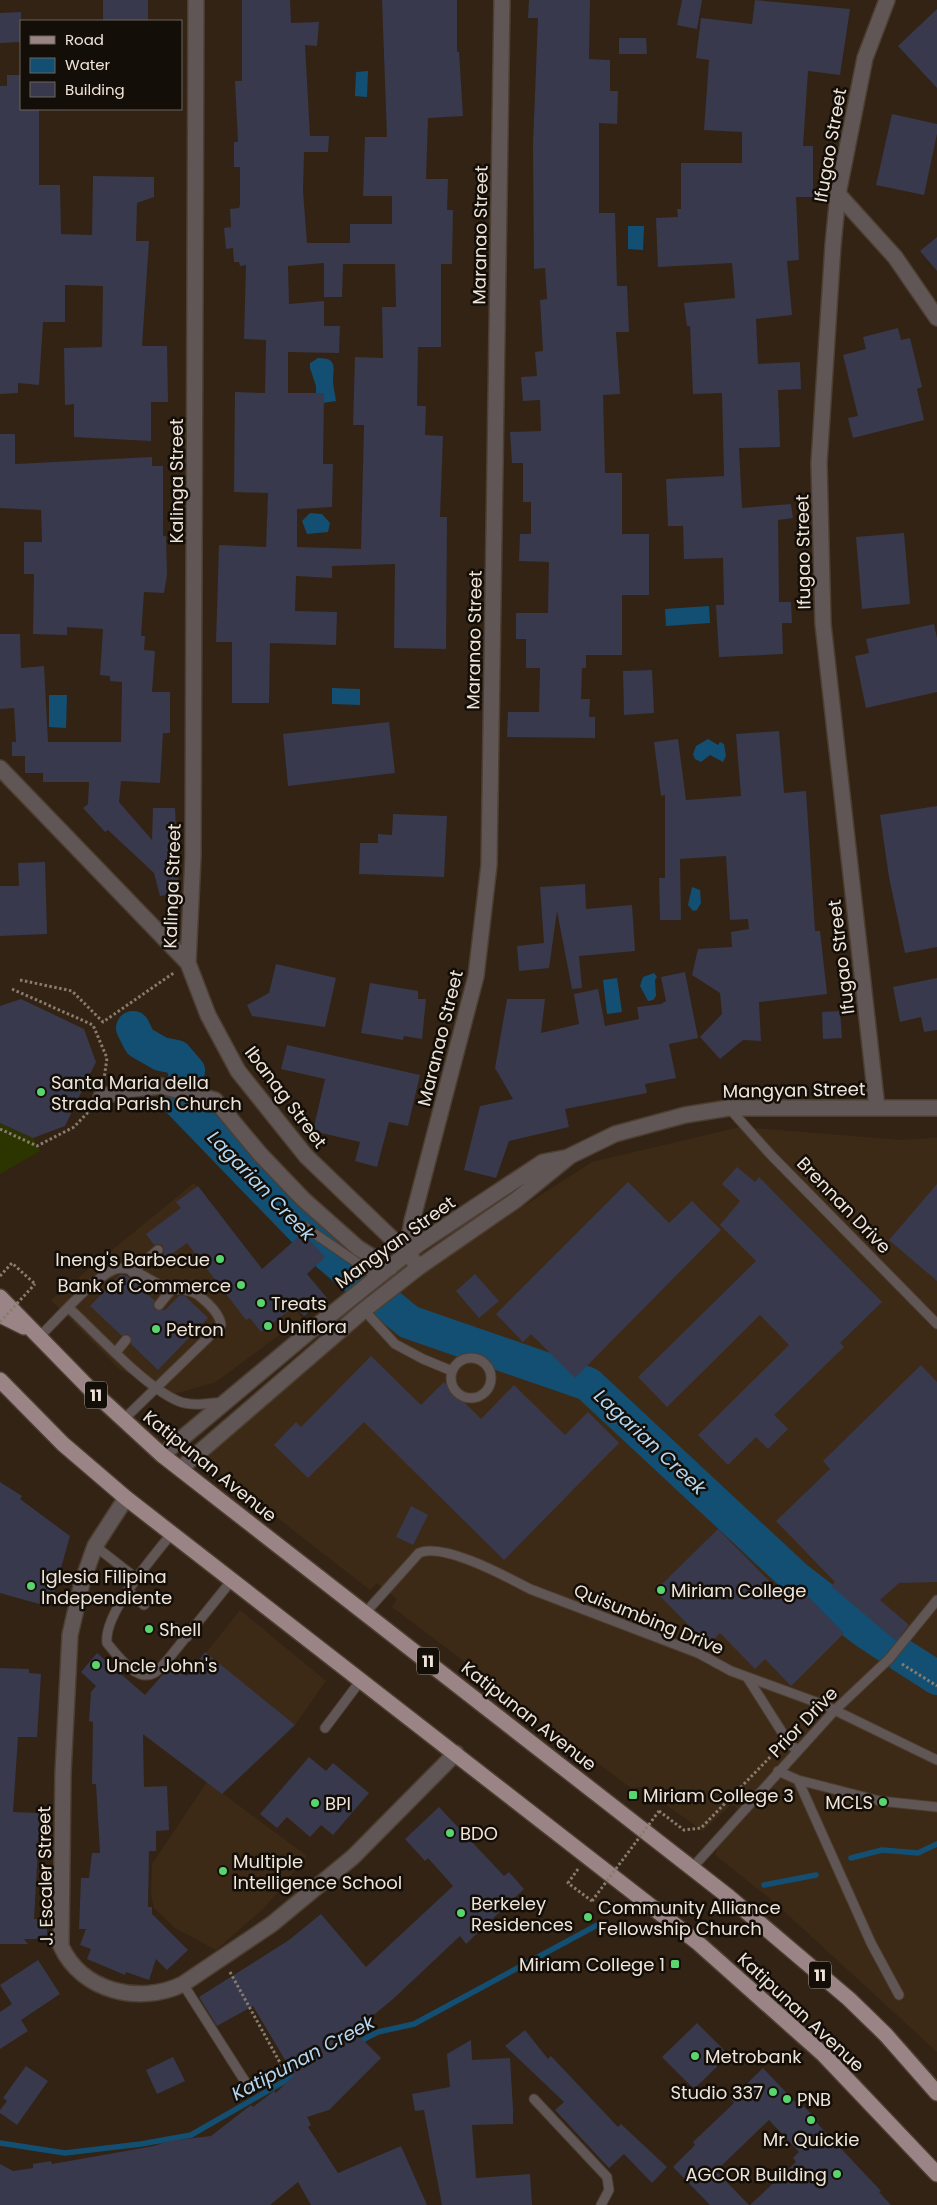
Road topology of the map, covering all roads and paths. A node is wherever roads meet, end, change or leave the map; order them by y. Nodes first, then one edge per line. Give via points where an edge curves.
1 (196, 0) edge
2 (502, 0) edge
3 (887, 0) edge
4 (838, 194) junction
5 (937, 318) edge
6 (0, 768) edge
7 (188, 963) junction
8 (20, 980) dead end
9 (12, 989) dead end
10 (101, 1097) junction
11 (729, 1108) junction
12 (877, 1108) junction
13 (937, 1108) edge
14 (0, 1129) edge
15 (570, 1156) junction
16 (305, 1227) dead end
17 (158, 1250) dead end
18 (407, 1254) junction
19 (419, 1267) junction
20 (132, 1272) junction
21 (384, 1273) junction
22 (0, 1276) edge
23 (172, 1289) junction
24 (0, 1297) edge
25 (159, 1305) dead end
26 (69, 1308) junction
27 (364, 1310) junction
28 (0, 1315) edge
29 (0, 1322) edge
30 (937, 1324) edge
31 (37, 1334) junction
32 (126, 1340) dead end
33 (116, 1352) junction
34 (452, 1371) junction
35 (0, 1380) edge
36 (156, 1388) junction
37 (225, 1402) junction
38 (123, 1420) junction
39 (162, 1455) junction
40 (180, 1469) junction
41 (126, 1498) junction
42 (172, 1533) junction
43 (95, 1546) junction
44 (136, 1578) junction
45 (232, 1580) junction
46 (129, 1592) junction
47 (937, 1600) edge
48 (144, 1605) dead end
49 (366, 1612) junction
50 (175, 1628) dead end
51 (186, 1637) junction
52 (747, 1677) junction
53 (361, 1680) junction
54 (835, 1710) junction
55 (325, 1728) dead end
56 (797, 1752) junction
57 (456, 1753) junction
58 (937, 1760) edge
59 (778, 1771) junction
60 (798, 1780) junction
61 (937, 1807) edge
62 (700, 1828) dead end
63 (692, 1868) junction
64 (568, 1883) dead end
65 (222, 1959) junction
66 (183, 1984) junction
67 (899, 1995) dead end
68 (284, 2070) dead end
69 (248, 2086) dead end
70 (937, 2093) edge
71 (534, 2099) dead end
72 (937, 2174) edge
73 (601, 2205) edge

1 - 7 street, Kalinga Street via 194,846
2 - 18 street, Maranao Street via 489,865 476,976 412,1221
3 - 4 street, Ifugao Street via 865,58
4 - 5 street via 895,257
4 - 12 street, Ifugao Street via 819,463 823,624
6 - 7 street, Ibanag Street
7 - 8 path via 103,1022 72,991
7 - 18 street, Ibanag Street via 208,1015 238,1071 306,1156
9 - 10 path via 93,1025 107,1058
10 - 14 path via 74,1127 37,1146
10 - 21 street via 125,1090 161,1086 215,1100 303,1199
11 - 12 street, Mangyan Street
11 - 15 street, Mangyan Street via 685,1115 615,1134
11 - 30 lane, Brennan Drive
12 - 13 street, Mangyan Street
15 - 18 street, Mangyan Street via 543,1162
15 - 19 street, Mangyan Street via 523,1194
16 - 21 lane
17 - 20 lane
18 - 19 street
18 - 21 street, Mangyan Street
19 - 27 street, Mangyan Street
20 - 23 lane
20 - 26 lane via 121,1268 100,1277
21 - 37 street, Mangyan Street
22 - 29 path, bridge via 12,1263 35,1284
23 - 25 lane
23 - 36 lane via 198,1295 216,1314 221,1325
24 - 31 main road, Katipunan Avenue / 11
26 - 31 lane
26 - 33 lane
27 - 34 lane via 395,1344
27 - 40 street, Mangyan Street
28 - 31 main road
31 - 38 main road, Katipunan Avenue / 11
32 - 33 lane
33 - 36 lane
34 - 34 lane via 453,1386 464,1396 479,1396 489,1384 488,1369 477,1359 462,1360
35 - 41 main road, Katipunan Avenue via 63,1444
36 - 37 lane via 178,1402
36 - 38 lane
37 - 39 street, Mangyan Street
38 - 39 main road, Katipunan Avenue / 11
39 - 40 main road, Katipunan Avenue / 11
40 - 49 main road, Katipunan Avenue / 11
41 - 42 main road, Katipunan Avenue
41 - 43 street, J. Escaler Street
42 - 44 lane
42 - 45 main road, Katipunan Avenue
43 - 44 lane
43 - 66 street, J. Escaler Street via 82,1582 70,1635 63,1773 61,1946 75,1969 119,1993 152,1995
44 - 46 lane
45 - 51 lane
45 - 53 main road, Katipunan Avenue
46 - 48 lane
46 - 51 lane via 114,1614 106,1635 107,1643 131,1668 144,1675 152,1674 166,1663
47 - 54 lane, Prior Drive via 889,1659
49 - 52 lane, Quisumbing Drive via 419,1553 430,1550 482,1566 530,1589 689,1650
49 - 63 main road, Katipunan Avenue / 11
50 - 51 lane
52 - 54 lane, Quisumbing Drive
52 - 56 lane
53 - 55 lane
53 - 57 main road, Katipunan Avenue
54 - 56 lane, Prior Drive
54 - 58 lane, Quisumbing Drive
56 - 59 lane, Prior Drive
57 - 65 street, J. Escaler Street via 353,1857 272,1924
57 - 72 main road, Katipunan Avenue via 697,1942 824,2055
59 - 60 lane
59 - 63 lane, Prior Drive
60 - 61 lane via 880,1801
60 - 67 lane via 871,1943
62 - 64 path, bridge via 684,1830 659,1811 592,1901
63 - 70 main road, Katipunan Avenue / 11 via 848,1999 886,2035
65 - 66 street, J. Escaler Street
65 - 68 path
66 - 69 lane
71 - 73 lane via 607,2177 609,2190

